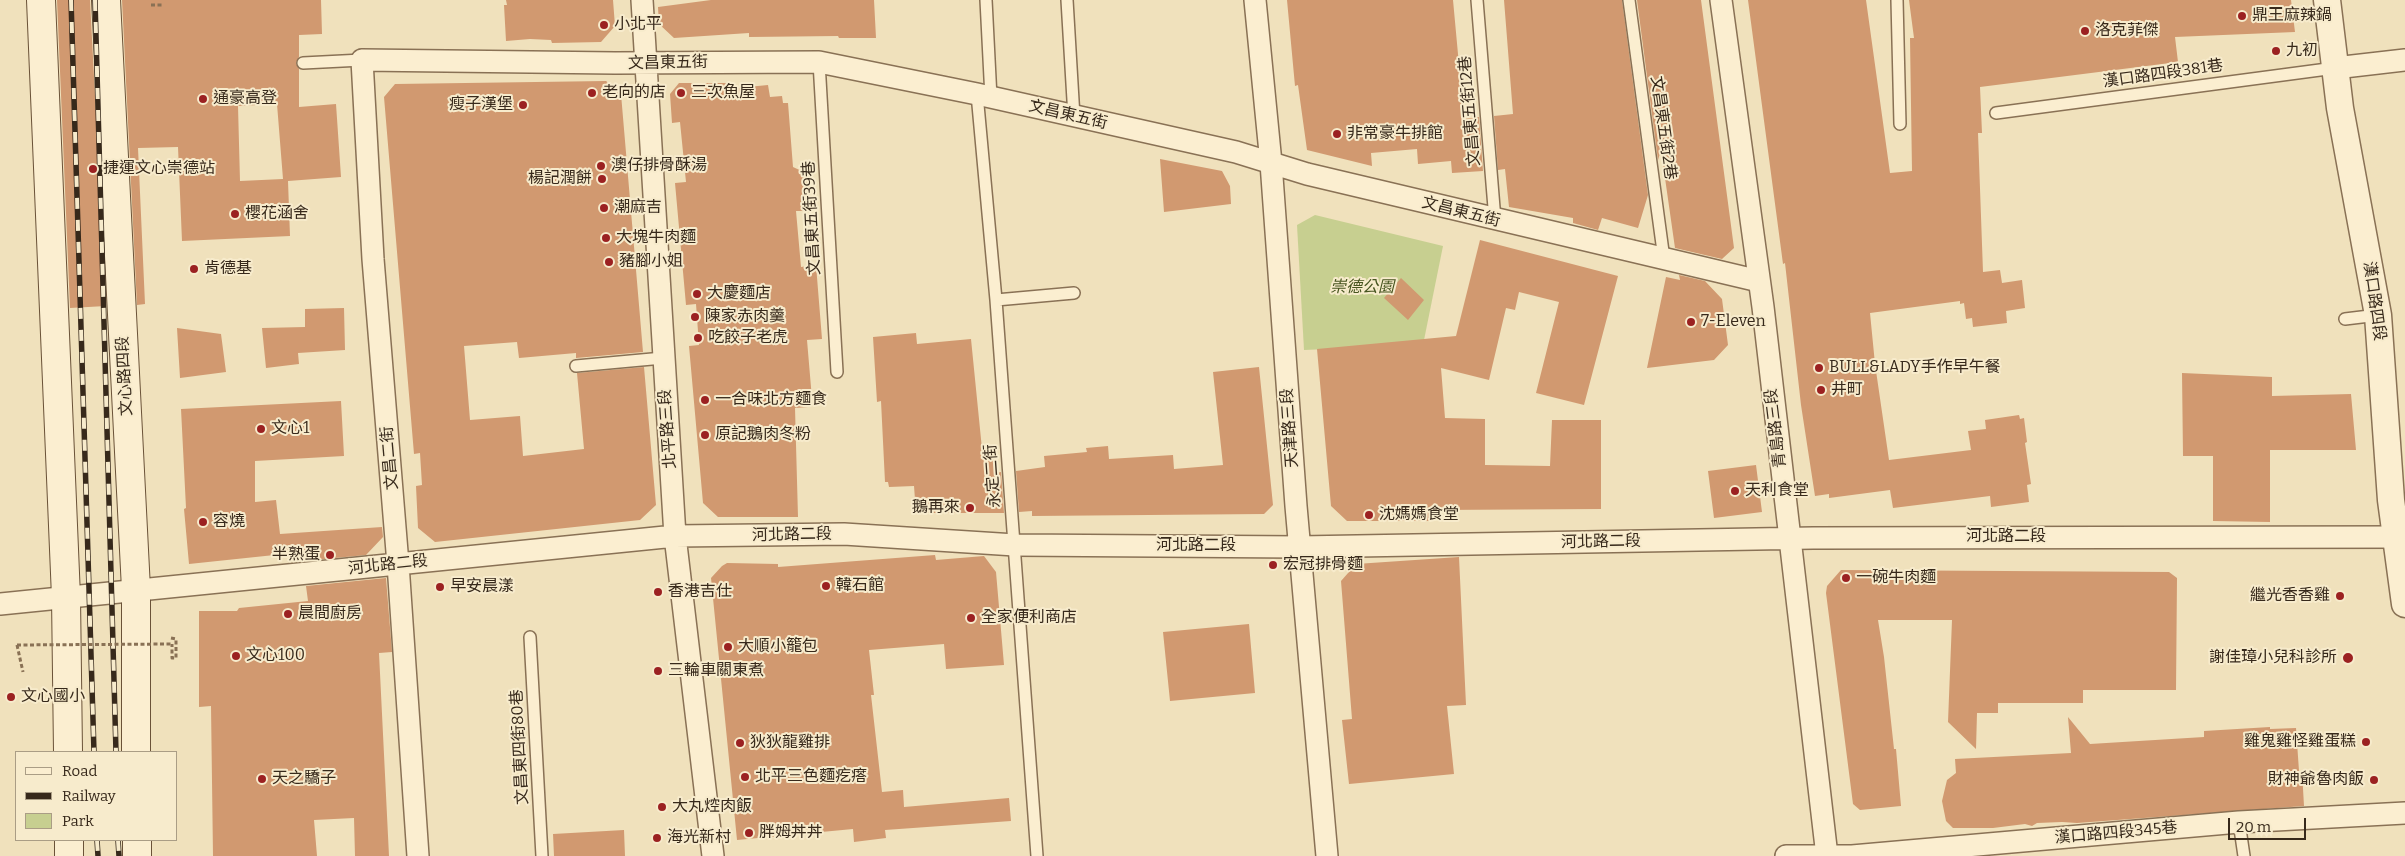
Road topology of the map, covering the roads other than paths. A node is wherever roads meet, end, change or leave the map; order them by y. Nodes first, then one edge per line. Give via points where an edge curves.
1 (42, 0) edge
2 (106, 0) edge
3 (642, 0) edge
4 (986, 0) edge
5 (1067, 0) edge
6 (1255, 0) edge
7 (1477, 0) edge
8 (1629, 0) edge
9 (1721, 0) edge
10 (1897, 0) edge
11 (2327, 0) edge
12 (362, 60) junction
13 (2405, 60) edge
14 (819, 62) junction
15 (303, 63) dead end
16 (645, 63) junction
17 (2335, 68) junction
18 (984, 96) junction
19 (1996, 113) dead end
20 (1074, 117) junction
21 (1900, 124) dead end
22 (1271, 163) junction
23 (1495, 220) junction
24 (1664, 259) junction
25 (1759, 281) junction
26 (1074, 292) dead end
27 (996, 300) junction
28 (2378, 315) junction
29 (2345, 319) dead end
30 (663, 358) junction
31 (576, 366) dead end
32 (837, 372) dead end
33 (675, 536) junction
34 (2401, 537) edge
35 (1789, 539) junction
36 (1015, 545) junction
37 (1300, 547) junction
38 (398, 564) junction
39 (136, 590) junction
40 (66, 597) junction
41 (0, 604) edge
42 (2405, 604) edge
43 (530, 637) dead end
44 (68, 751) edge
45 (136, 751) edge
46 (2405, 813) edge
47 (2239, 822) junction
48 (69, 841) edge
49 (137, 841) edge
50 (69, 856) edge
51 (137, 856) edge
52 (418, 856) edge
53 (542, 856) edge
54 (713, 856) edge
55 (1037, 856) edge
56 (1327, 856) edge
57 (1786, 856) edge
58 (1827, 856) edge
59 (2244, 856) edge

1 - 40 main road
2 - 39 main road, 文心路四段
3 - 16 street, 北平路三段
4 - 18 lane, 永定二街
5 - 20 lane
6 - 22 street, 天津路三段
7 - 23 lane, 文昌東五街12巷
8 - 24 lane, 文昌東五街2巷
9 - 25 street, 青島路三段
10 - 21 lane
11 - 17 street, 漢口路四段
12 - 15 lane
12 - 16 street, 文昌東五街
12 - 38 street, 文昌二街 via 373,259
13 - 17 street
14 - 16 street, 文昌東五街
14 - 18 street, 文昌東五街
14 - 32 lane, 文昌東五街39巷
16 - 30 street, 北平路三段
17 - 19 lane, 漢口路四段381巷
17 - 28 street, 漢口路四段
18 - 20 street, 文昌東五街
18 - 27 lane, 永定二街
20 - 22 street, 文昌東五街 via 1236,152
22 - 23 street, 文昌東五街
22 - 37 street, 天津路三段
23 - 24 street, 文昌東五街
24 - 25 street, 文昌東五街
25 - 35 street, 青島路三段
26 - 27 lane
27 - 36 lane, 永定二街
28 - 29 lane
28 - 34 street, 漢口路四段 via 2391,500
30 - 31 lane
30 - 33 street, 北平路三段
33 - 36 street, 河北路二段 via 844,534
33 - 38 street, 河北路二段
33 - 54 street, 北平路三段
34 - 35 street, 河北路二段
34 - 42 street, 漢口路四段
35 - 37 street, 河北路二段
35 - 58 street, 青島路三段
36 - 37 street, 河北路二段
36 - 55 lane, 永定二街
37 - 56 street, 天津路三段
38 - 39 street, 河北路二段
38 - 52 street, 文昌二街
39 - 40 street, 河北路二段
39 - 45 main road, 文心路四段
40 - 41 street, 河北路二段
40 - 44 main road
43 - 53 lane, 文昌東四街80巷
46 - 47 street, 漢口路四段345巷
47 - 58 street, 漢口路四段345巷
47 - 59 lane
48 - 50 main road
49 - 51 main road
57 - 58 street, 漢口路四段345巷

